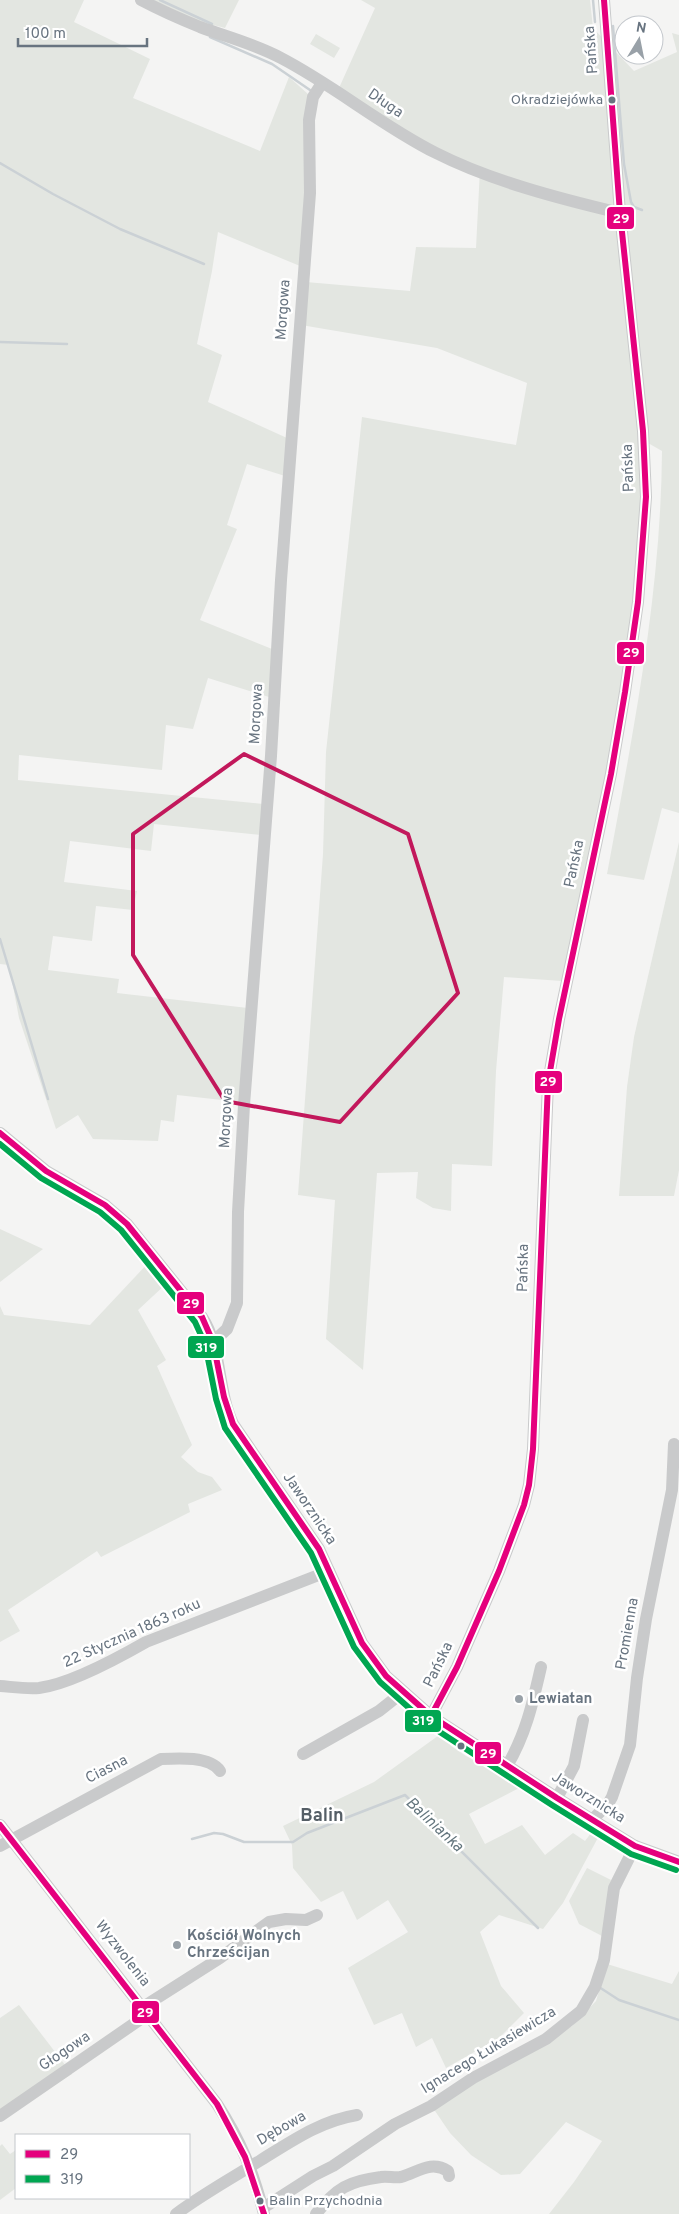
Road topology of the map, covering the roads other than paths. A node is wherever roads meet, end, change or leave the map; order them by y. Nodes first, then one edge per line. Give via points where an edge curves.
1 (141, 0) edge
2 (604, 0) edge
3 (322, 83) junction
4 (620, 213) junction
5 (0, 1133) edge
6 (214, 1342) junction
7 (674, 1444) dead end
8 (329, 1571) junction
9 (541, 1667) dead end
10 (0, 1686) edge
11 (403, 1692) junction
12 (431, 1716) junction
13 (582, 1720) dead end
14 (303, 1754) dead end
15 (507, 1766) junction
16 (220, 1771) dead end
17 (557, 1798) junction
18 (593, 1820) junction
19 (0, 1825) edge
20 (6, 1844) edge
21 (635, 1846) junction
22 (679, 1862) edge
23 (316, 1915) dead end
24 (146, 2010) junction
25 (358, 2115) dead end
26 (0, 2116) edge
27 (250, 2166) junction
28 (448, 2176) dead end
29 (263, 2211) edge
30 (176, 2214) edge
31 (316, 2214) edge

1 - 3 street, Długa via 281,58
2 - 4 street, Pańska
3 - 4 street, Długa via 438,154 518,184
3 - 6 street, Morgowa via 313,97 309,120 310,193 244,1104 237,1303 227,1329
4 - 12 street, Pańska via 643,431 646,497 638,602 625,692 548,1083 529,1485 499,1571 458,1667
5 - 6 street, Jaworznicka via 46,1171 105,1205 127,1224 202,1318
6 - 8 street, Jaworznicka via 224,1404 233,1424 310,1536
7 - 18 street, Promienna via 672,1490 642,1644 630,1745 612,1797
8 - 10 street, 22 Stycznia 1863 roku via 146,1642 61,1683 38,1688
8 - 11 street, Jaworznicka via 362,1643 376,1665
9 - 15 street via 531,1713 520,1744
11 - 12 street, Jaworznicka
11 - 14 street via 379,1711
12 - 15 street, Jaworznicka
13 - 17 street via 574,1766
15 - 17 street, Jaworznicka
16 - 20 street, Ciasna via 211,1762 161,1759
17 - 18 street, Jaworznicka
18 - 21 street, Jaworznicka
19 - 20 street, Wyzwolenia
20 - 24 street, Wyzwolenia
21 - 22 street, Jaworznicka
21 - 29 street, Ignacego Łukasiewicza via 614,1888 606,1945 596,1984 581,2011 546,2039 395,2124
23 - 24 street, Głogowa via 306,1920 269,1922
24 - 26 street, Głogowa
24 - 27 street, Wyzwolenia via 217,2104 242,2145
25 - 27 street, Dębowa via 312,2129
27 - 29 street, Wyzwolenia
27 - 30 street, Dębowa
28 - 31 street via 445,2169 429,2166 399,2177 353,2181 333,2194

